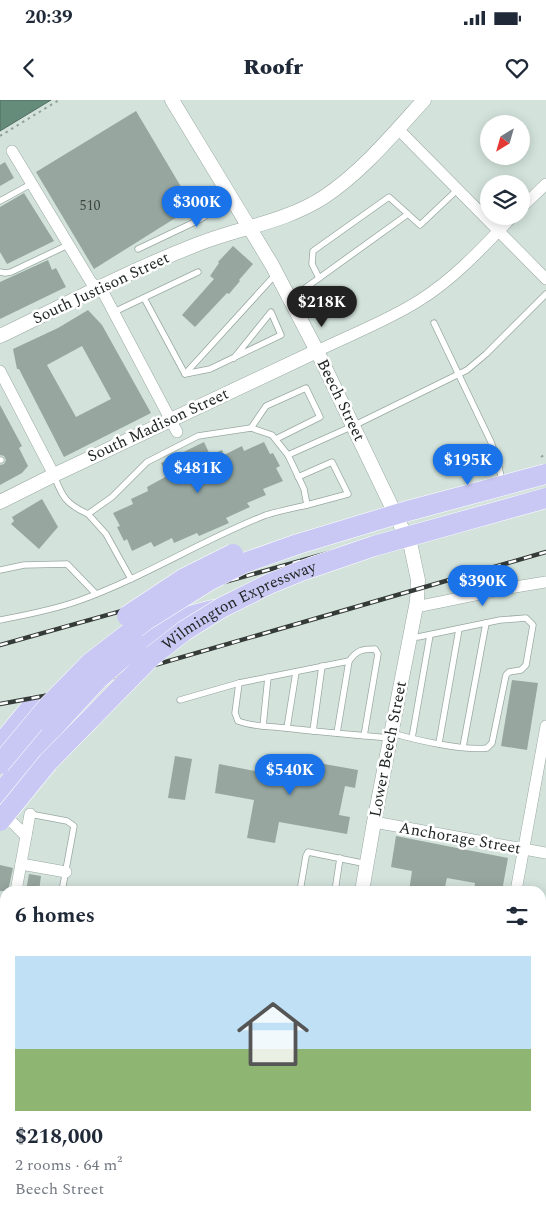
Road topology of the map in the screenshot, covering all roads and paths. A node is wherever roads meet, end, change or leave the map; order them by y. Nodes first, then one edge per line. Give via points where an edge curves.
1 (59, 100) edge
2 (172, 100) edge
3 (424, 100) edge
4 (398, 129) junction
5 (0, 136) edge
6 (12, 151) dead end
7 (31, 184) junction
8 (546, 184) edge
9 (457, 190) junction
10 (232, 198) junction
11 (530, 199) edge
12 (0, 201) edge
13 (408, 214) junction
14 (504, 225) edge
15 (250, 227) junction
16 (498, 231) junction
17 (68, 245) junction
18 (138, 249) dead end
19 (0, 272) edge
20 (198, 272) dead end
21 (277, 273) junction
22 (320, 278) junction
23 (546, 279) edge
24 (98, 289) junction
25 (546, 294) edge
26 (144, 298) junction
27 (290, 299) junction
28 (114, 312) junction
29 (434, 323) dead end
30 (0, 336) edge
31 (317, 350) junction
32 (234, 358) junction
33 (0, 371) edge
34 (185, 374) junction
35 (458, 375) junction
36 (171, 419) junction
37 (354, 426) junction
38 (251, 428) junction
39 (177, 432) dead end
40 (276, 439) junction
41 (546, 454) edge
42 (288, 455) junction
43 (543, 466) edge
44 (54, 474) junction
45 (298, 477) junction
46 (546, 480) edge
47 (504, 491) junction
48 (464, 496) junction
49 (546, 498) edge
50 (0, 502) edge
51 (307, 505) junction
52 (88, 514) junction
53 (398, 519) junction
54 (0, 570) edge
55 (131, 579) junction
56 (546, 582) edge
57 (96, 594) junction
58 (416, 607) junction
59 (221, 608) junction
60 (0, 620) edge
61 (486, 623) junction
62 (459, 629) junction
63 (430, 635) junction
64 (410, 637) junction
65 (349, 661) junction
66 (322, 666) junction
67 (296, 672) junction
68 (268, 677) junction
69 (239, 683) junction
70 (180, 700) dead end
71 (263, 726) junction
72 (546, 726) edge
73 (287, 728) junction
74 (313, 731) junction
75 (337, 733) junction
76 (364, 736) junction
77 (391, 736) junction
78 (412, 738) junction
79 (440, 743) junction
80 (0, 746) edge
81 (463, 747) junction
82 (0, 764) edge
83 (541, 779) edge
84 (0, 794) edge
85 (0, 814) edge
86 (30, 814) joint
87 (0, 821) edge
88 (374, 822) junction
89 (26, 836) junction
90 (524, 849) junction
91 (546, 853) edge
92 (340, 858) junction
93 (21, 864) junction
94 (367, 864) junction
95 (66, 872) junction
96 (17, 886) edge
97 (63, 886) edge
98 (301, 886) edge
99 (336, 886) edge
100 (363, 886) edge
101 (517, 886) edge

1 - 5 path
2 - 10 street, Beech Street
3 - 4 street, South Justison Street
4 - 9 street
4 - 15 street, South Justison Street via 357,172 322,199 272,222
6 - 7 street
7 - 12 lane
7 - 17 street
8 - 11 street
9 - 13 lane via 420,225
9 - 16 street
10 - 15 street, Beech Street
10 - 18 lane via 199,220
13 - 22 lane
13 - 22 lane via 389,197 313,251 312,264
14 - 16 street
15 - 21 street, Beech Street
15 - 24 street, South Justison Street via 194,245
16 - 23 street
16 - 31 street via 446,281 417,302
17 - 19 lane via 11,272
17 - 24 street
20 - 26 lane
21 - 27 street, Beech Street
21 - 34 lane
22 - 27 lane
24 - 28 street
24 - 30 street, South Justison Street
25 - 35 lane via 486,354
26 - 28 lane
26 - 34 lane
27 - 31 street, Beech Street
28 - 36 street
29 - 35 lane
31 - 36 street, South Madison Street
31 - 37 street, Beech Street
32 - 32 lane via 281,335 271,312 253,335
32 - 34 lane via 210,369
33 - 44 street
35 - 37 lane
35 - 47 lane via 495,452
36 - 39 street
36 - 44 street, South Madison Street
37 - 42 lane
37 - 53 street, Beech Street
38 - 40 lane
38 - 40 lane via 266,406 306,388 320,417
38 - 52 lane via 198,436 147,462 112,497
40 - 42 lane
41 - 43 path
42 - 45 lane
43 - 48 highway, Wilmington Expressway, bridge
44 - 50 street, South Madison Street
44 - 52 lane via 59,490 71,506
45 - 51 lane
45 - 51 lane via 332,462 348,494
46 - 47 street
47 - 53 street
48 - 80 highway, bridge via 404,500 256,544 196,571 138,608 93,644 47,690
48 - 82 highway, Wilmington Expressway, bridge via 262,556 195,589 146,620 90,664 55,698
49 - 59 highway, Wilmington Expressway, bridge via 300,571
51 - 55 lane via 267,515
52 - 55 lane via 106,534
53 - 58 street, Beech Street via 411,548 418,580
54 - 57 lane via 24,565 67,564
55 - 57 lane
56 - 58 street
57 - 60 lane via 34,614
58 - 64 street, Lower Beech Street
59 - 84 highway, bridge via 171,622 136,645 81,696
59 - 87 highway, Wilmington Expressway, bridge via 152,656 48,762
61 - 62 lane
61 - 81 lane
61 - 81 lane via 526,618 530,622 526,665 506,675 490,746 477,749
62 - 63 lane
62 - 79 lane
63 - 64 lane
63 - 78 lane
64 - 77 street, Lower Beech Street
65 - 66 lane
65 - 75 lane
65 - 76 lane via 361,650 375,649 378,654
66 - 67 lane
66 - 74 lane
67 - 68 lane
67 - 73 lane
68 - 69 lane
68 - 71 lane
69 - 70 lane
69 - 71 lane via 235,713 238,721
71 - 73 lane
72 - 83 street
73 - 74 lane
74 - 75 lane
75 - 76 lane
76 - 77 lane
77 - 78 lane
77 - 88 street, Lower Beech Street
78 - 79 lane
79 - 81 lane
83 - 90 street
85 - 89 street
86 - 89 street
86 - 95 lane via 67,821 74,826
88 - 90 street, Anchorage Street
88 - 94 street, Lower Beech Street
89 - 93 street
90 - 91 street, Anchorage Street
90 - 101 street
92 - 94 lane
92 - 98 lane via 306,853
92 - 99 lane
93 - 95 street
93 - 96 street
94 - 100 street, Lower Beech Street
95 - 97 lane

